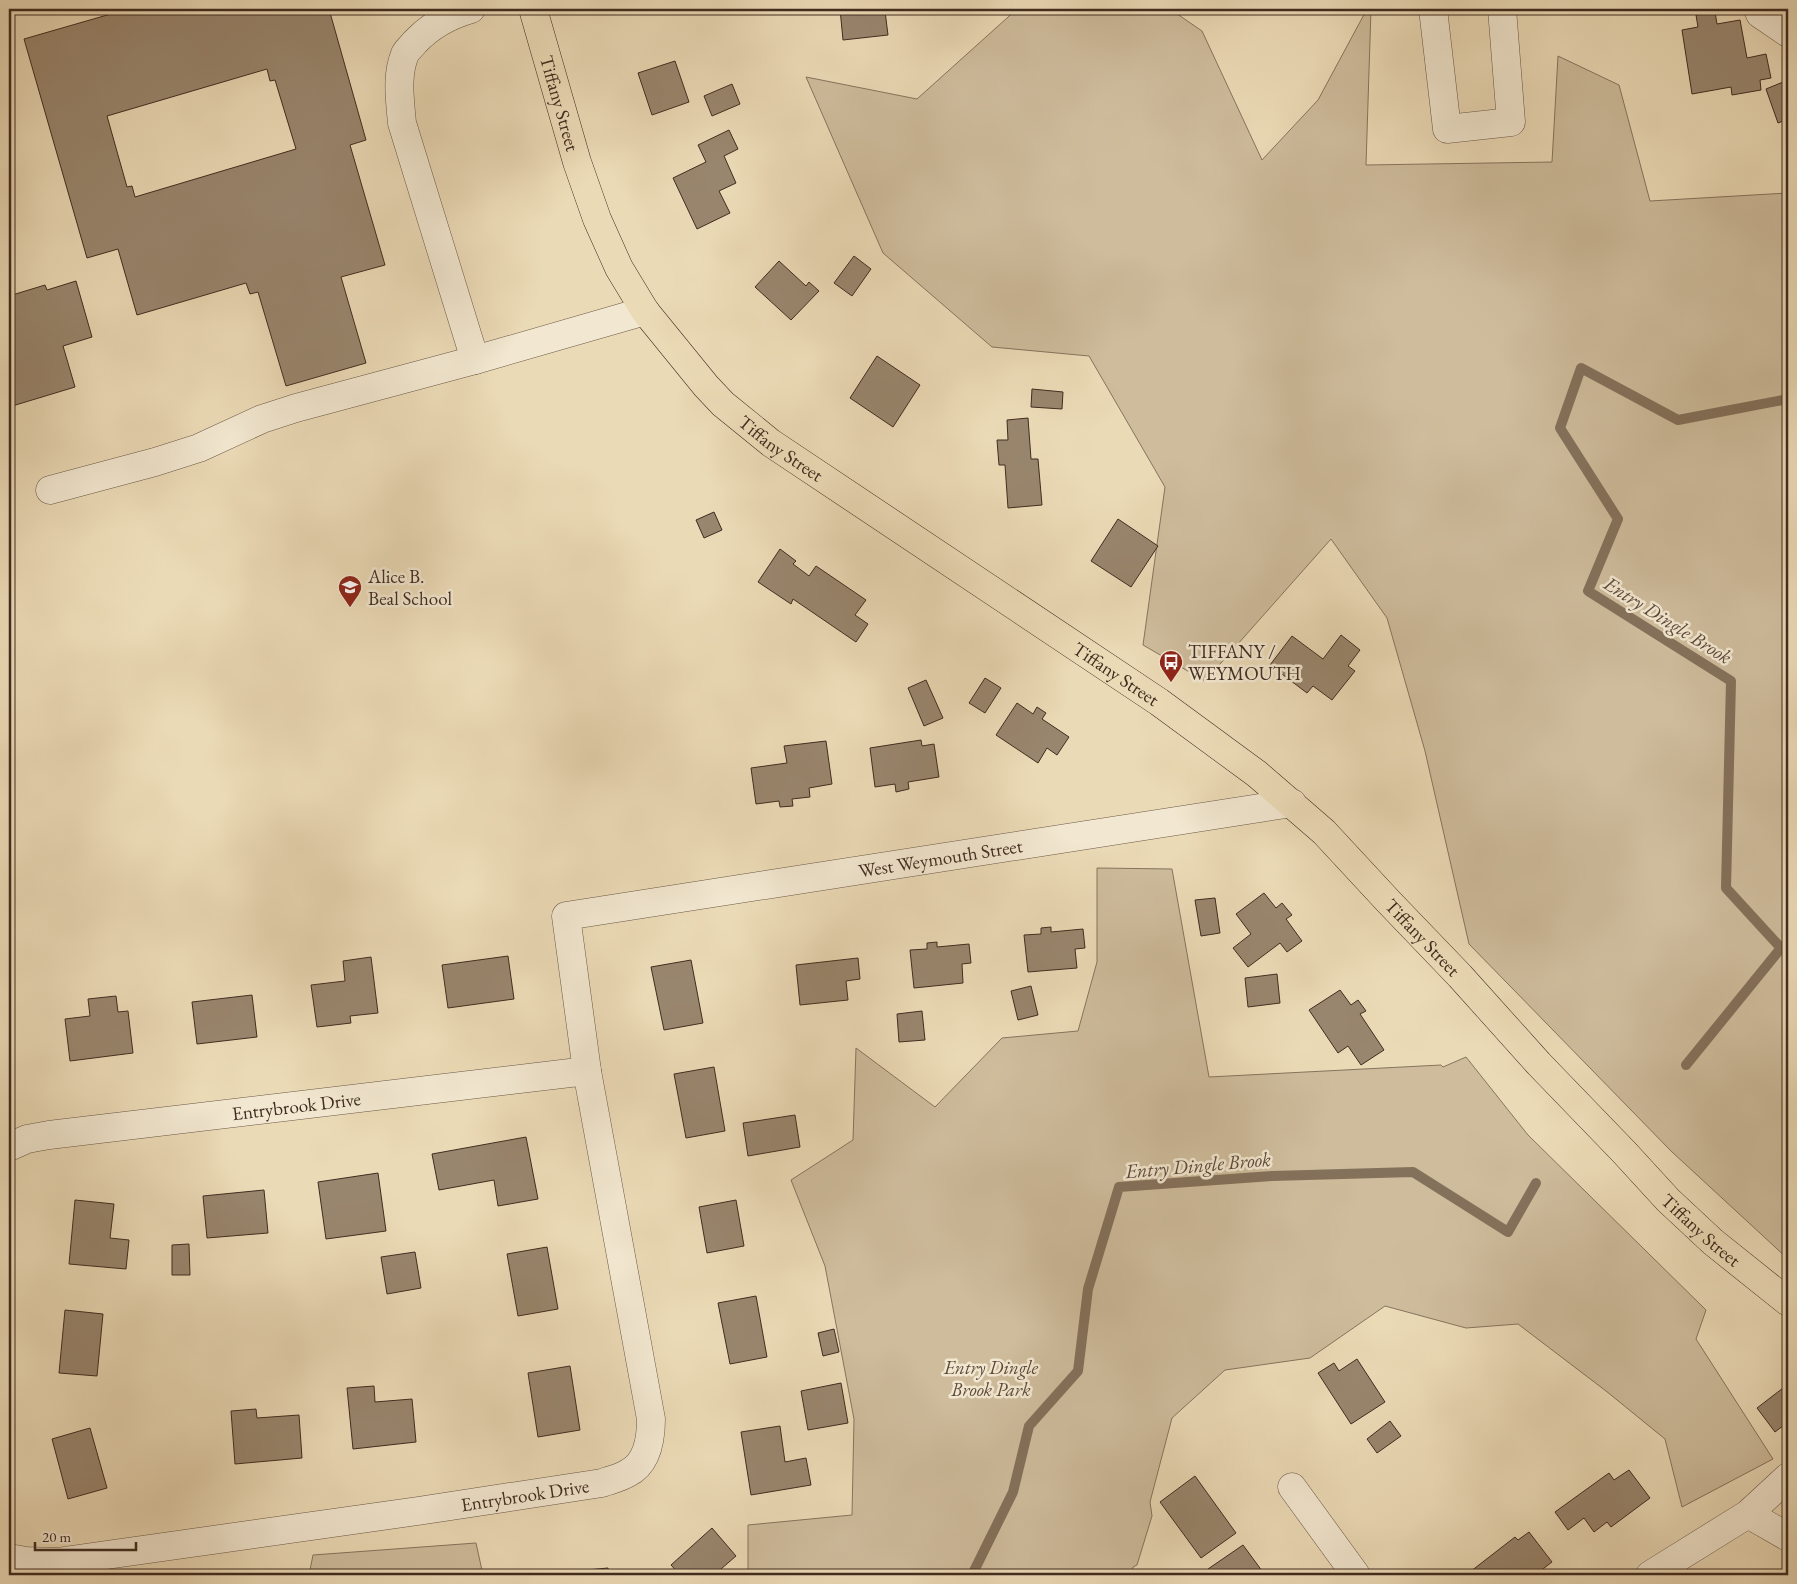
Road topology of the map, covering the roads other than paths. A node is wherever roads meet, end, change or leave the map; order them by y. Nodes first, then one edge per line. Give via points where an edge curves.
1 (471, 9) edge
2 (533, 9) edge
3 (1433, 9) edge
4 (1502, 9) edge
5 (1759, 11) edge
6 (1788, 34) edge
7 (645, 311) junction
8 (474, 360) junction
9 (50, 490) dead end
10 (1292, 803) junction
11 (588, 912) joint
12 (587, 1071) junction
13 (9, 1147) edge
14 (1788, 1302) edge
15 (1788, 1477) edge
16 (1292, 1487) dead end
17 (1748, 1514) junction
18 (1788, 1537) edge
19 (9, 1558) edge
20 (1356, 1575) edge
21 (1650, 1575) edge

1 - 8 street via 426,30 406,52 400,73 399,95 402,123
2 - 7 main road, Tiffany Street via 577,162 597,219 619,268
3 - 4 street via 1447,129 1511,122
5 - 6 street
7 - 8 street
7 - 10 main road, Tiffany Street via 723,404 771,443 1159,702 1240,760
8 - 9 street via 262,418 200,448
10 - 11 street, West Weymouth Street
10 - 14 main road, Tiffany Street via 1356,865 1680,1212
11 - 12 street, Entrybrook Drive via 566,916
12 - 13 street, Entrybrook Drive via 49,1135
12 - 19 street, Entrybrook Drive via 651,1419 648,1446 638,1466 602,1483 418,1512 57,1562
15 - 17 street
16 - 20 street
17 - 18 street
17 - 21 street

